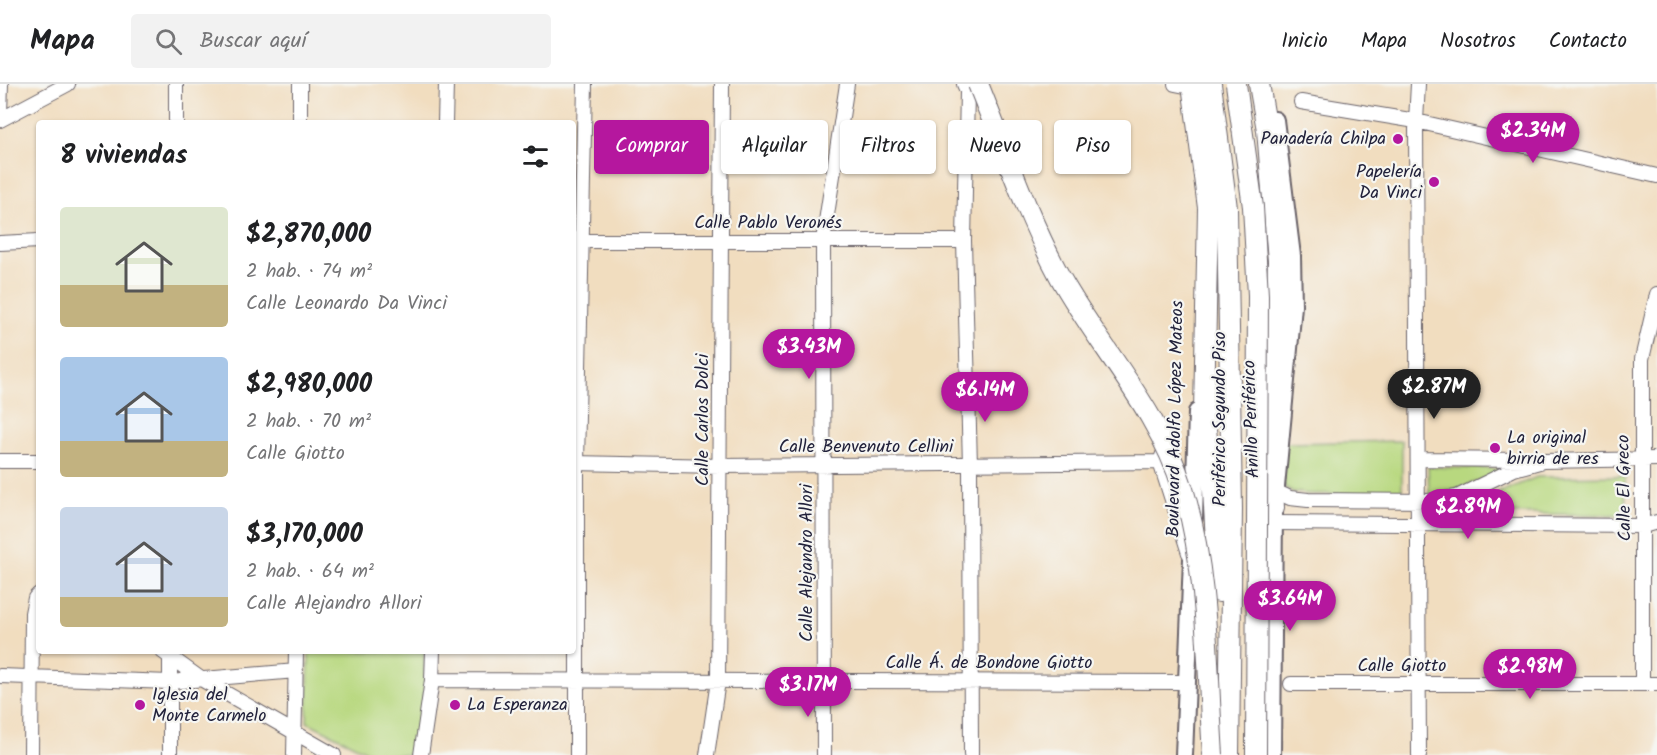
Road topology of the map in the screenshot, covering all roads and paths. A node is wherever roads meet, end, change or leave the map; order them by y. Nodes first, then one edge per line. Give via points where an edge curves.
1 (2, 84) edge
2 (68, 84) edge
3 (176, 84) edge
4 (300, 84) edge
5 (446, 84) edge
6 (585, 84) edge
7 (722, 84) edge
8 (847, 84) edge
9 (1210, 84) edge
10 (1229, 84) edge
11 (1236, 84) edge
12 (1259, 84) edge
13 (1268, 84) edge
14 (1418, 84) edge
15 (1190, 85) edge
16 (970, 86) edge
17 (1301, 102) dead end
18 (0, 114) edge
19 (0, 120) edge
20 (176, 120) edge
21 (300, 120) edge
22 (445, 120) edge
23 (1416, 122) junction
24 (1657, 176) edge
25 (36, 241) edge
26 (577, 241) edge
27 (721, 241) junction
28 (823, 241) junction
29 (964, 241) junction
30 (0, 243) edge
31 (1657, 294) edge
32 (576, 352) edge
33 (1419, 459) junction
34 (1642, 459) junction
35 (1657, 459) edge
36 (0, 461) edge
37 (1543, 461) junction
38 (36, 462) edge
39 (576, 463) edge
40 (825, 465) junction
41 (970, 465) junction
42 (721, 466) junction
43 (1419, 502) junction
44 (1270, 510) junction
45 (1420, 523) junction
46 (1650, 524) edge
47 (576, 536) edge
48 (1192, 566) junction
49 (36, 597) edge
50 (167, 654) edge
51 (170, 654) edge
52 (296, 654) edge
53 (432, 654) edge
54 (296, 671) junction
55 (0, 676) edge
56 (32, 676) junction
57 (201, 679) junction
58 (432, 680) junction
59 (578, 681) junction
60 (718, 681) junction
61 (825, 681) junction
62 (972, 681) junction
63 (170, 682) junction
64 (1186, 682) junction
65 (1291, 684) dead end
66 (1418, 684) junction
67 (1642, 684) junction
68 (1657, 684) edge
69 (294, 730) junction
70 (31, 755) edge
71 (170, 755) edge
72 (294, 755) edge
73 (334, 755) edge
74 (421, 755) edge
75 (576, 755) edge
76 (707, 755) edge
77 (824, 755) edge
78 (971, 755) edge
79 (1184, 755) edge
80 (1214, 755) edge
81 (1229, 755) edge
82 (1250, 755) edge
83 (1256, 755) edge
84 (1272, 755) edge
85 (1419, 755) edge

1 - 18 street
2 - 19 street
3 - 20 street
4 - 21 street
5 - 22 street
6 - 26 street
7 - 27 street, Calle Carlos Dolci
8 - 28 street, Calle Alejandro Allori
9 - 81 highway, Anillo Periférico via 1227,208 1232,509
10 - 44 highway, Anillo Periférico via 1246,204
11 - 83 highway, Periférico Segundo Piso, bridge via 1253,207 1258,295
12 - 44 highway via 1267,130 1278,261
13 - 44 main road via 1292,256 1293,306
14 - 23 street
15 - 48 main road, Boulevard Adolfo López Mateos via 1198,211
15 - 80 highway, bridge via 1208,208 1204,412 1219,592
16 - 29 street
16 - 80 highway, bridge via 1061,278 1156,427 1182,488 1200,560
17 - 23 street
23 - 24 street
23 - 33 street
25 - 30 street
26 - 27 street, Calle Pablo Veronés
26 - 32 street
27 - 28 street, Calle Pablo Veronés
27 - 42 street, Calle Carlos Dolci
28 - 29 street, Calle Pablo Veronés
28 - 40 street, Calle Alejandro Allori
29 - 41 street
31 - 34 street, Calle El Greco via 1642,359
33 - 37 street
33 - 43 street
34 - 35 street
34 - 37 street
34 - 46 street, Calle El Greco
36 - 38 street
37 - 43 street via 1514,468 1457,497
39 - 42 street, Calle Benvenuto Cellini
40 - 41 street, Calle Benvenuto Cellini
40 - 42 street, Calle Benvenuto Cellini
40 - 61 street, Calle Alejandro Allori
41 - 48 street, Calle Benvenuto Cellini via 1161,458
41 - 62 street
42 - 60 street, Calle Carlos Dolci
43 - 44 street via 1290,498
43 - 45 street
44 - 45 street
44 - 82 highway, Anillo Periférico
44 - 84 main road
45 - 46 street
45 - 66 street
46 - 67 street, Calle El Greco
47 - 59 street
48 - 64 main road, Boulevard Adolfo López Mateos
49 - 56 street via 32,614
50 - 63 street
51 - 57 street
52 - 54 street
53 - 58 street
54 - 57 street
54 - 69 street
55 - 56 street
56 - 63 street
56 - 70 street
57 - 63 street
57 - 69 street
58 - 59 street, Calle Á. de Bondone Giotto
58 - 74 street
59 - 60 street, Calle Á. de Bondone Giotto
59 - 75 street
60 - 61 street, Calle Á. de Bondone Giotto
60 - 76 street, Calle Carlos Dolci
61 - 62 street, Calle Á. de Bondone Giotto
61 - 77 street, Calle Alejandro Allori
62 - 64 street, Calle Á. de Bondone Giotto
62 - 78 street
63 - 71 street
64 - 79 main road, Boulevard Adolfo López Mateos
65 - 66 street, Calle Giotto
66 - 67 street, Calle Giotto
66 - 85 street
67 - 68 street, Calle Giotto
69 - 72 street
69 - 73 street

